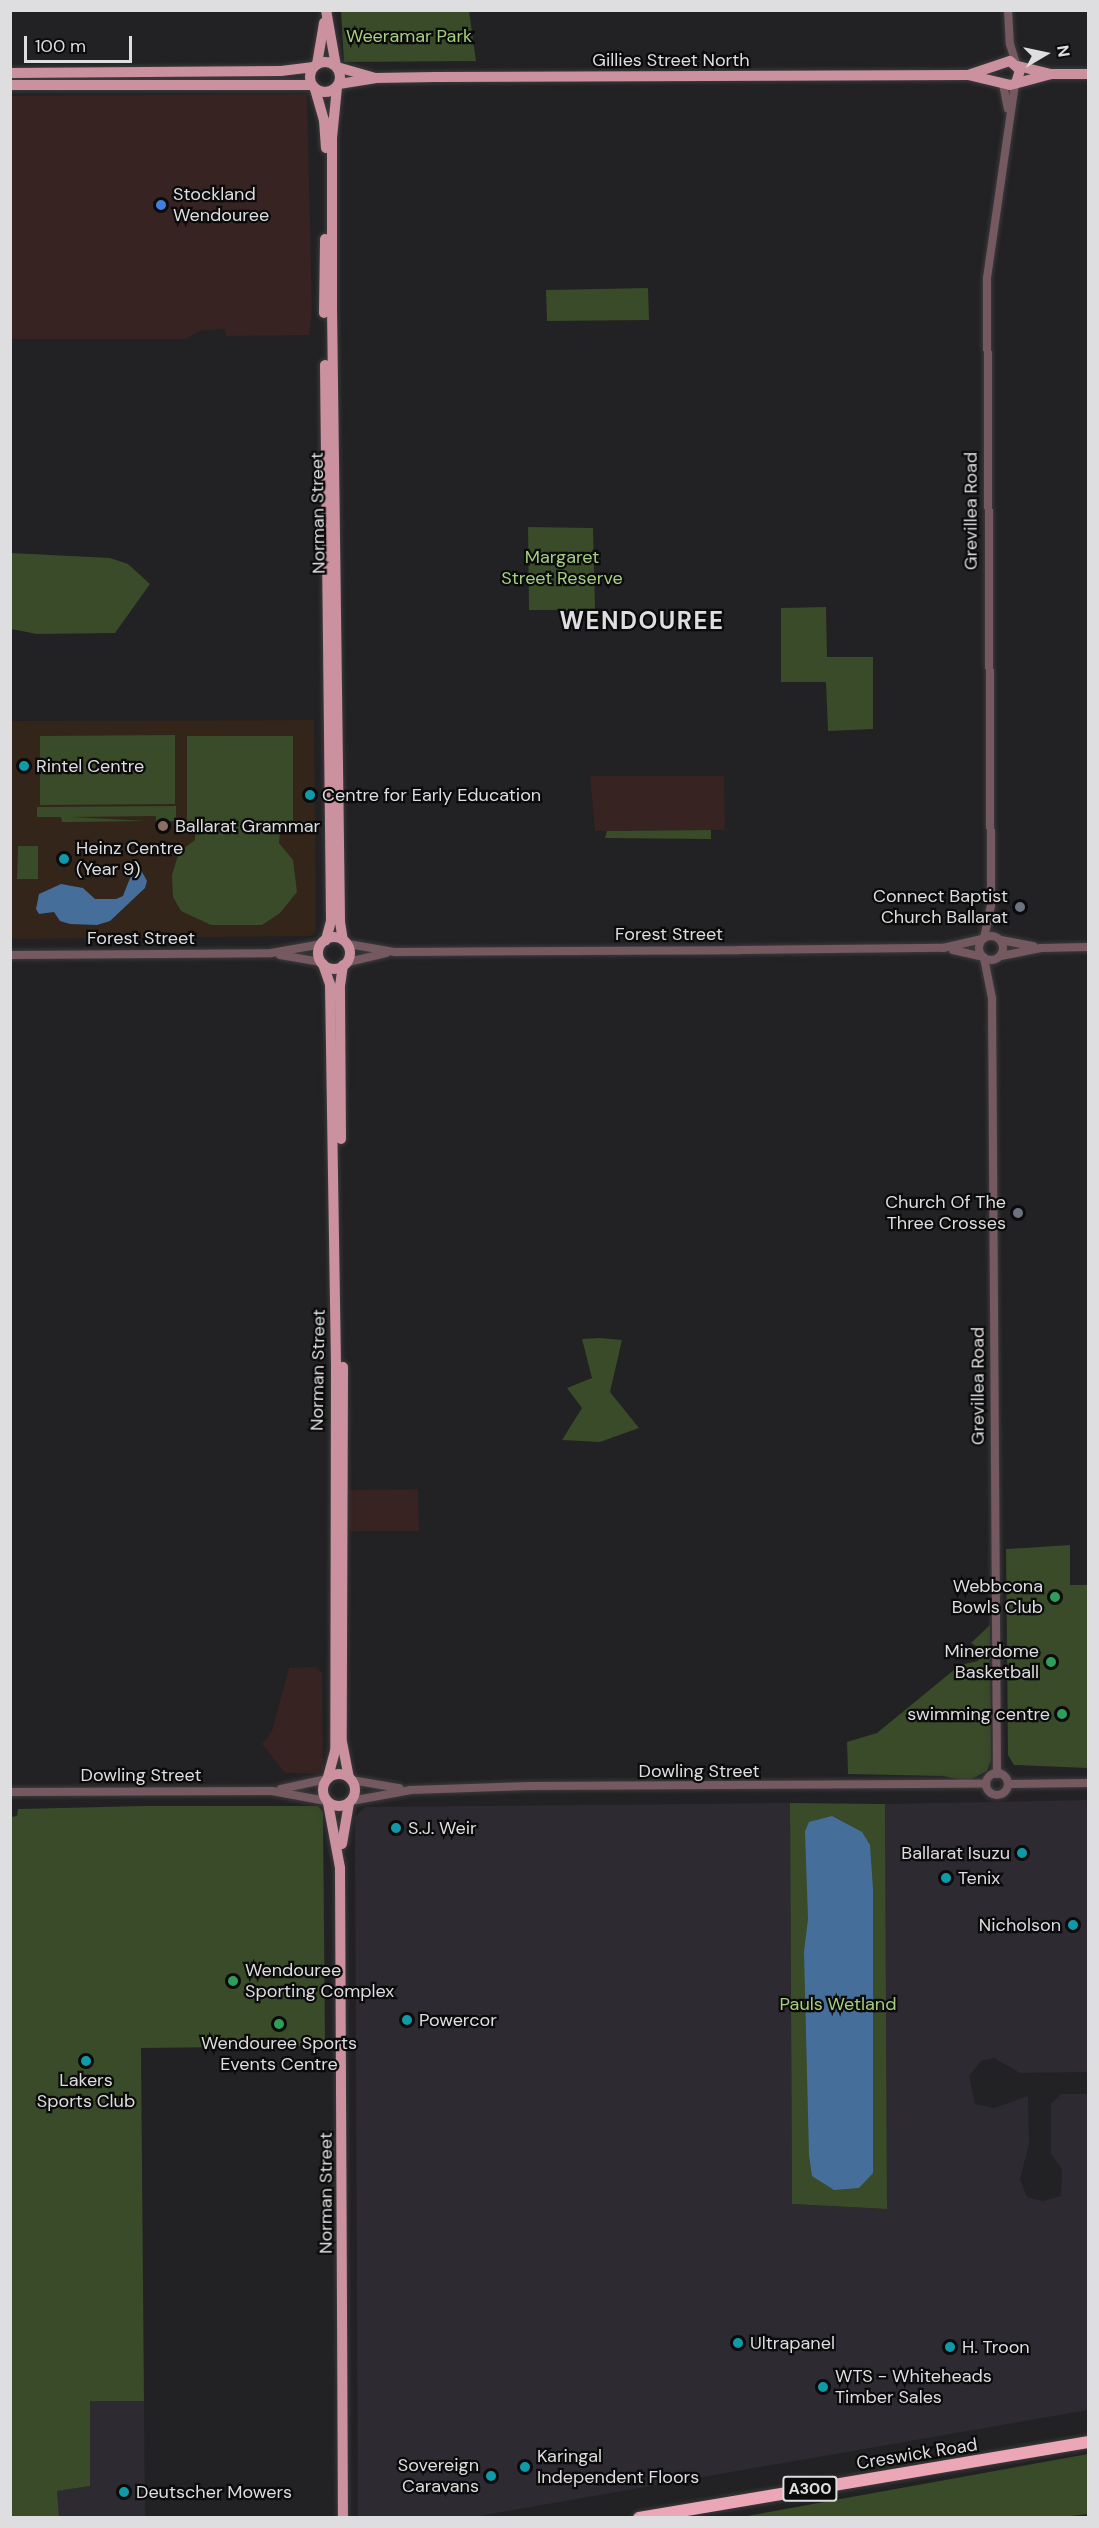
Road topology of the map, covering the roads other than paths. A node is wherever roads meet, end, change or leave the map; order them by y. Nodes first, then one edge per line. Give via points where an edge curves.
1 (1008, 10) edge
2 (326, 12) edge
3 (1009, 23) junction
4 (1002, 64) junction
5 (1017, 65) junction
6 (315, 66) junction
7 (336, 67) junction
8 (162, 72) junction
9 (10, 73) edge
10 (1051, 74) junction
11 (1089, 74) edge
12 (968, 75) junction
13 (375, 78) junction
14 (1002, 83) junction
15 (1015, 83) junction
16 (10, 85) edge
17 (162, 85) junction
18 (338, 86) junction
19 (313, 87) junction
20 (1009, 118) junction
21 (328, 323) junction
22 (991, 906) junction
23 (983, 939) junction
24 (1000, 939) junction
25 (324, 942) junction
26 (346, 942) junction
27 (1089, 947) edge
28 (943, 948) junction
29 (1041, 948) junction
30 (395, 952) junction
31 (271, 953) junction
32 (10, 955) edge
33 (1000, 957) junction
34 (984, 958) junction
35 (322, 963) junction
36 (346, 963) junction
37 (992, 998) junction
38 (997, 1773) junction
39 (327, 1778) junction
40 (350, 1778) junction
41 (986, 1784) junction
42 (1008, 1784) junction
43 (1089, 1784) edge
44 (411, 1790) junction
45 (272, 1791) junction
46 (10, 1792) edge
47 (327, 1802) junction
48 (350, 1802) junction
49 (340, 1868) junction
50 (1089, 2434) edge
51 (1089, 2442) edge
52 (1022, 2455) junction
53 (343, 2517) edge
54 (639, 2517) edge

1 - 3 street
2 - 6 main road
2 - 7 main road
3 - 4 street
3 - 5 street
4 - 5 main road, Gillies Street North
4 - 12 main road, Gillies Street North
4 - 14 main road via 997,73
5 - 10 main road, Gillies Street North
5 - 15 main road via 1021,74
6 - 7 main road via 326,62
6 - 8 main road
6 - 19 main road via 310,76
7 - 13 main road, Gillies Street North
7 - 18 main road
8 - 9 main road
8 - 17 main road
10 - 11 main road, Gillies Street North
10 - 15 main road, Gillies Street North
12 - 13 main road, Gillies Street North
12 - 14 main road, Gillies Street North
13 - 18 main road, Gillies Street North
14 - 15 main road, Gillies Street North
14 - 20 street, Grevillea Road
15 - 20 street, Grevillea Road
16 - 17 main road
17 - 19 main road
18 - 19 main road via 324,93
18 - 21 main road, Norman Street via 332,138
19 - 21 main road, Norman Street via 326,146
20 - 22 street, Grevillea Road via 987,278
21 - 25 main road, Norman Street via 331,921
21 - 26 main road, Norman Street via 340,922
22 - 23 street, Grevillea Road
22 - 24 street, Grevillea Road
23 - 24 street
23 - 28 street, Forest Street
23 - 34 street, Grevillea Road via 979,948
24 - 29 street
24 - 33 street, Grevillea Road
25 - 26 main road
25 - 31 street, Forest Street
25 - 35 main road via 318,951
26 - 30 street, Forest Street
26 - 36 main road
27 - 29 street
28 - 30 street, Forest Street
28 - 34 street, Forest Street
29 - 33 street
30 - 36 street, Forest Street
31 - 32 street, Forest Street
31 - 35 street, Forest Street
33 - 34 street
33 - 37 street, Grevillea Road
34 - 37 street, Grevillea Road
35 - 36 main road via 333,969
35 - 39 main road, Norman Street via 330,984 336,1319 335,1743
36 - 40 main road, Norman Street via 340,986 342,1742
37 - 38 street, Grevillea Road
38 - 41 street
38 - 42 street
39 - 40 main road via 337,1773
39 - 45 street, Dowling Street
39 - 47 main road, Norman Street via 322,1788
40 - 44 street, Dowling Street
40 - 48 main road, Norman Street via 355,1792
41 - 42 street via 997,1795 1004,1793
41 - 44 street, Dowling Street
42 - 43 street
44 - 48 street, Dowling Street
45 - 46 street, Dowling Street
45 - 47 street, Dowling Street
47 - 48 main road via 338,1807
47 - 49 main road, Norman Street
48 - 49 main road, Norman Street
49 - 53 main road, Norman Street
50 - 52 highway, Creswick Road / A300
51 - 52 highway, Creswick Road / A300
52 - 54 highway, Creswick Road / A300

